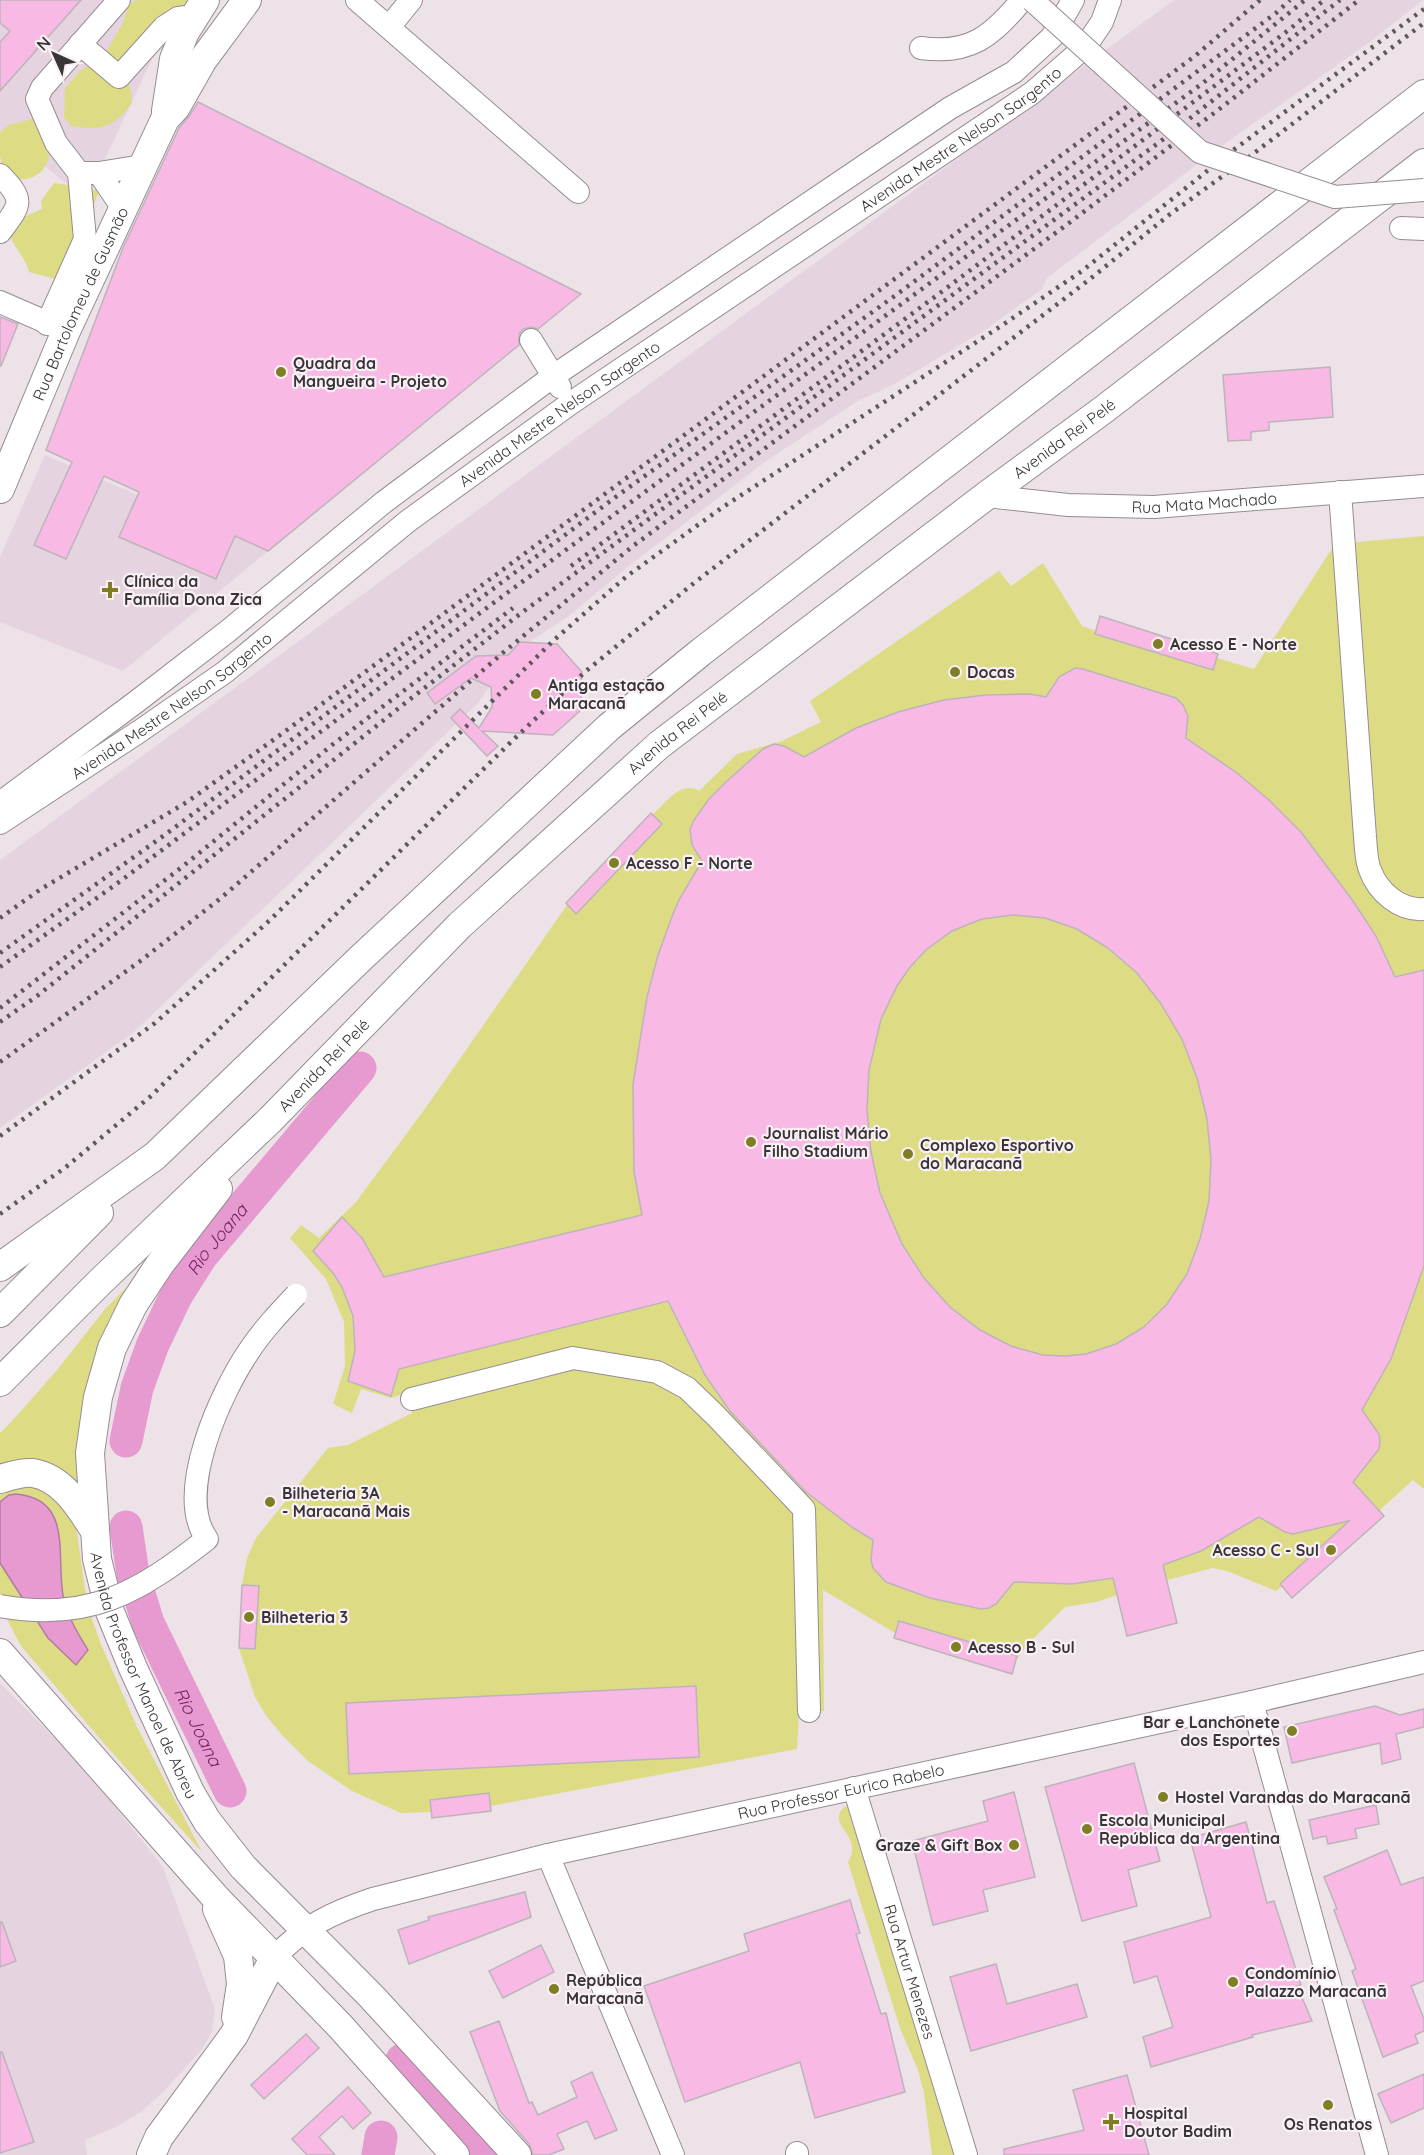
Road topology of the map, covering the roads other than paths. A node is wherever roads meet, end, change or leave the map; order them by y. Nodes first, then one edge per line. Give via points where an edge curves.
1 (118, 0) edge
2 (247, 0) edge
3 (357, 0) edge
4 (411, 0) edge
5 (1022, 0) edge
6 (1032, 0) edge
7 (1072, 0) edge
8 (1110, 0) edge
9 (200, 8) edge
10 (389, 27) junction
11 (80, 44) junction
12 (921, 48) dead end
13 (1424, 94) edge
14 (165, 119) junction
15 (1424, 163) edge
16 (142, 166) junction
17 (89, 173) junction
18 (0, 175) edge
19 (1424, 190) edge
20 (578, 192) dead end
21 (123, 207) junction
22 (1401, 228) dead end
23 (1424, 229) edge
24 (0, 232) edge
25 (0, 302) edge
26 (57, 327) junction
27 (531, 340) dead end
28 (552, 377) junction
29 (571, 403) junction
30 (1424, 486) edge
31 (0, 489) edge
32 (1340, 492) junction
33 (986, 496) junction
34 (0, 803) edge
35 (0, 823) edge
36 (478, 851) junction
37 (478, 908) junction
38 (1424, 909) edge
39 (270, 1120) junction
40 (155, 1156) junction
41 (0, 1267) edge
42 (296, 1295) dead end
43 (0, 1313) edge
44 (0, 1382) edge
45 (412, 1399) dead end
46 (0, 1479) edge
47 (95, 1531) junction
48 (0, 1606) edge
49 (0, 1653) edge
50 (1424, 1662) edge
51 (1252, 1702) junction
52 (809, 1711) dead end
53 (854, 1788) junction
54 (548, 1854) junction
55 (216, 1898) junction
56 (306, 1929) junction
57 (274, 1958) junction
58 (234, 2036) junction
59 (151, 2155) edge
60 (455, 2155) edge
61 (517, 2155) edge
62 (673, 2155) edge
63 (966, 2155) edge
64 (1377, 2155) edge

1 - 11 street
2 - 14 main road, Rua Bartolomeu de Gusmão
3 - 10 street
4 - 10 street
5 - 12 street via 1005,21 981,40 959,49
6 - 19 street, bridge via 1200,152 1335,197
7 - 28 street, Avenida Mestre Nelson Sargento via 1052,37 1014,72 940,115
8 - 29 street, Avenida Mestre Nelson Sargento via 1102,22 1085,47 1032,93
9 - 11 street via 164,27 119,77
9 - 14 main road, Rua Bartolomeu de Gusmão via 174,59
10 - 20 street
11 - 17 street via 37,99 56,143
13 - 36 main road via 701,652 609,727
14 - 16 main road, Rua Bartolomeu de Gusmão
15 - 33 main road, Avenida Rei Pelé
16 - 17 street
16 - 21 main road, Rua Bartolomeu de Gusmão
17 - 21 street
17 - 26 street via 86,239
18 - 24 street via 14,189 18,202
21 - 26 main road, Rua Bartolomeu de Gusmão
22 - 23 street
25 - 26 street
26 - 31 main road, Rua Bartolomeu de Gusmão
27 - 28 street
28 - 29 street
28 - 34 street, Avenida Mestre Nelson Sargento via 384,502 219,638
29 - 35 street, Avenida Mestre Nelson Sargento via 408,521 225,672
30 - 32 street, Rua Mata Machado
32 - 33 street, Rua Mata Machado via 1154,507 1068,505
32 - 38 street via 1369,870 1387,897 1415,910
33 - 37 main road, Avenida Rei Pelé via 659,745
36 - 37 main road
36 - 40 main road
37 - 39 main road, Avenida Rei Pelé
39 - 44 main road, Avenida Rei Pelé
39 - 47 main road, Avenida Professor Manoel de Abreu via 160,1264 133,1305 112,1348 98,1396 90,1453
40 - 41 main road
40 - 43 main road
42 - 48 street, bridge via 248,1353 214,1420 201,1460 195,1498 198,1524 207,1539 145,1583 96,1605 49,1612
45 - 52 street via 573,1358 657,1372 687,1388 804,1509
46 - 47 main road via 33,1473 51,1480 76,1502
47 - 56 main road, Avenida Professor Manoel de Abreu via 97,1559 110,1612 190,1792 223,1844
49 - 55 main road
50 - 51 street, Rua Professor Eurico Rabelo
51 - 53 street, Rua Professor Eurico Rabelo
51 - 64 street
53 - 54 street, Rua Professor Eurico Rabelo
53 - 63 street, Rua Artur Menezes
54 - 56 street, Rua Professor Eurico Rabelo via 373,1899
54 - 62 street
55 - 57 main road
55 - 58 main road via 217,1912 238,1956 241,1984
56 - 57 street, Rua Professor Eurico Rabelo
56 - 61 main road, Avenida Professor Manoel de Abreu
57 - 58 main road
57 - 60 main road
58 - 59 main road via 159,2137

